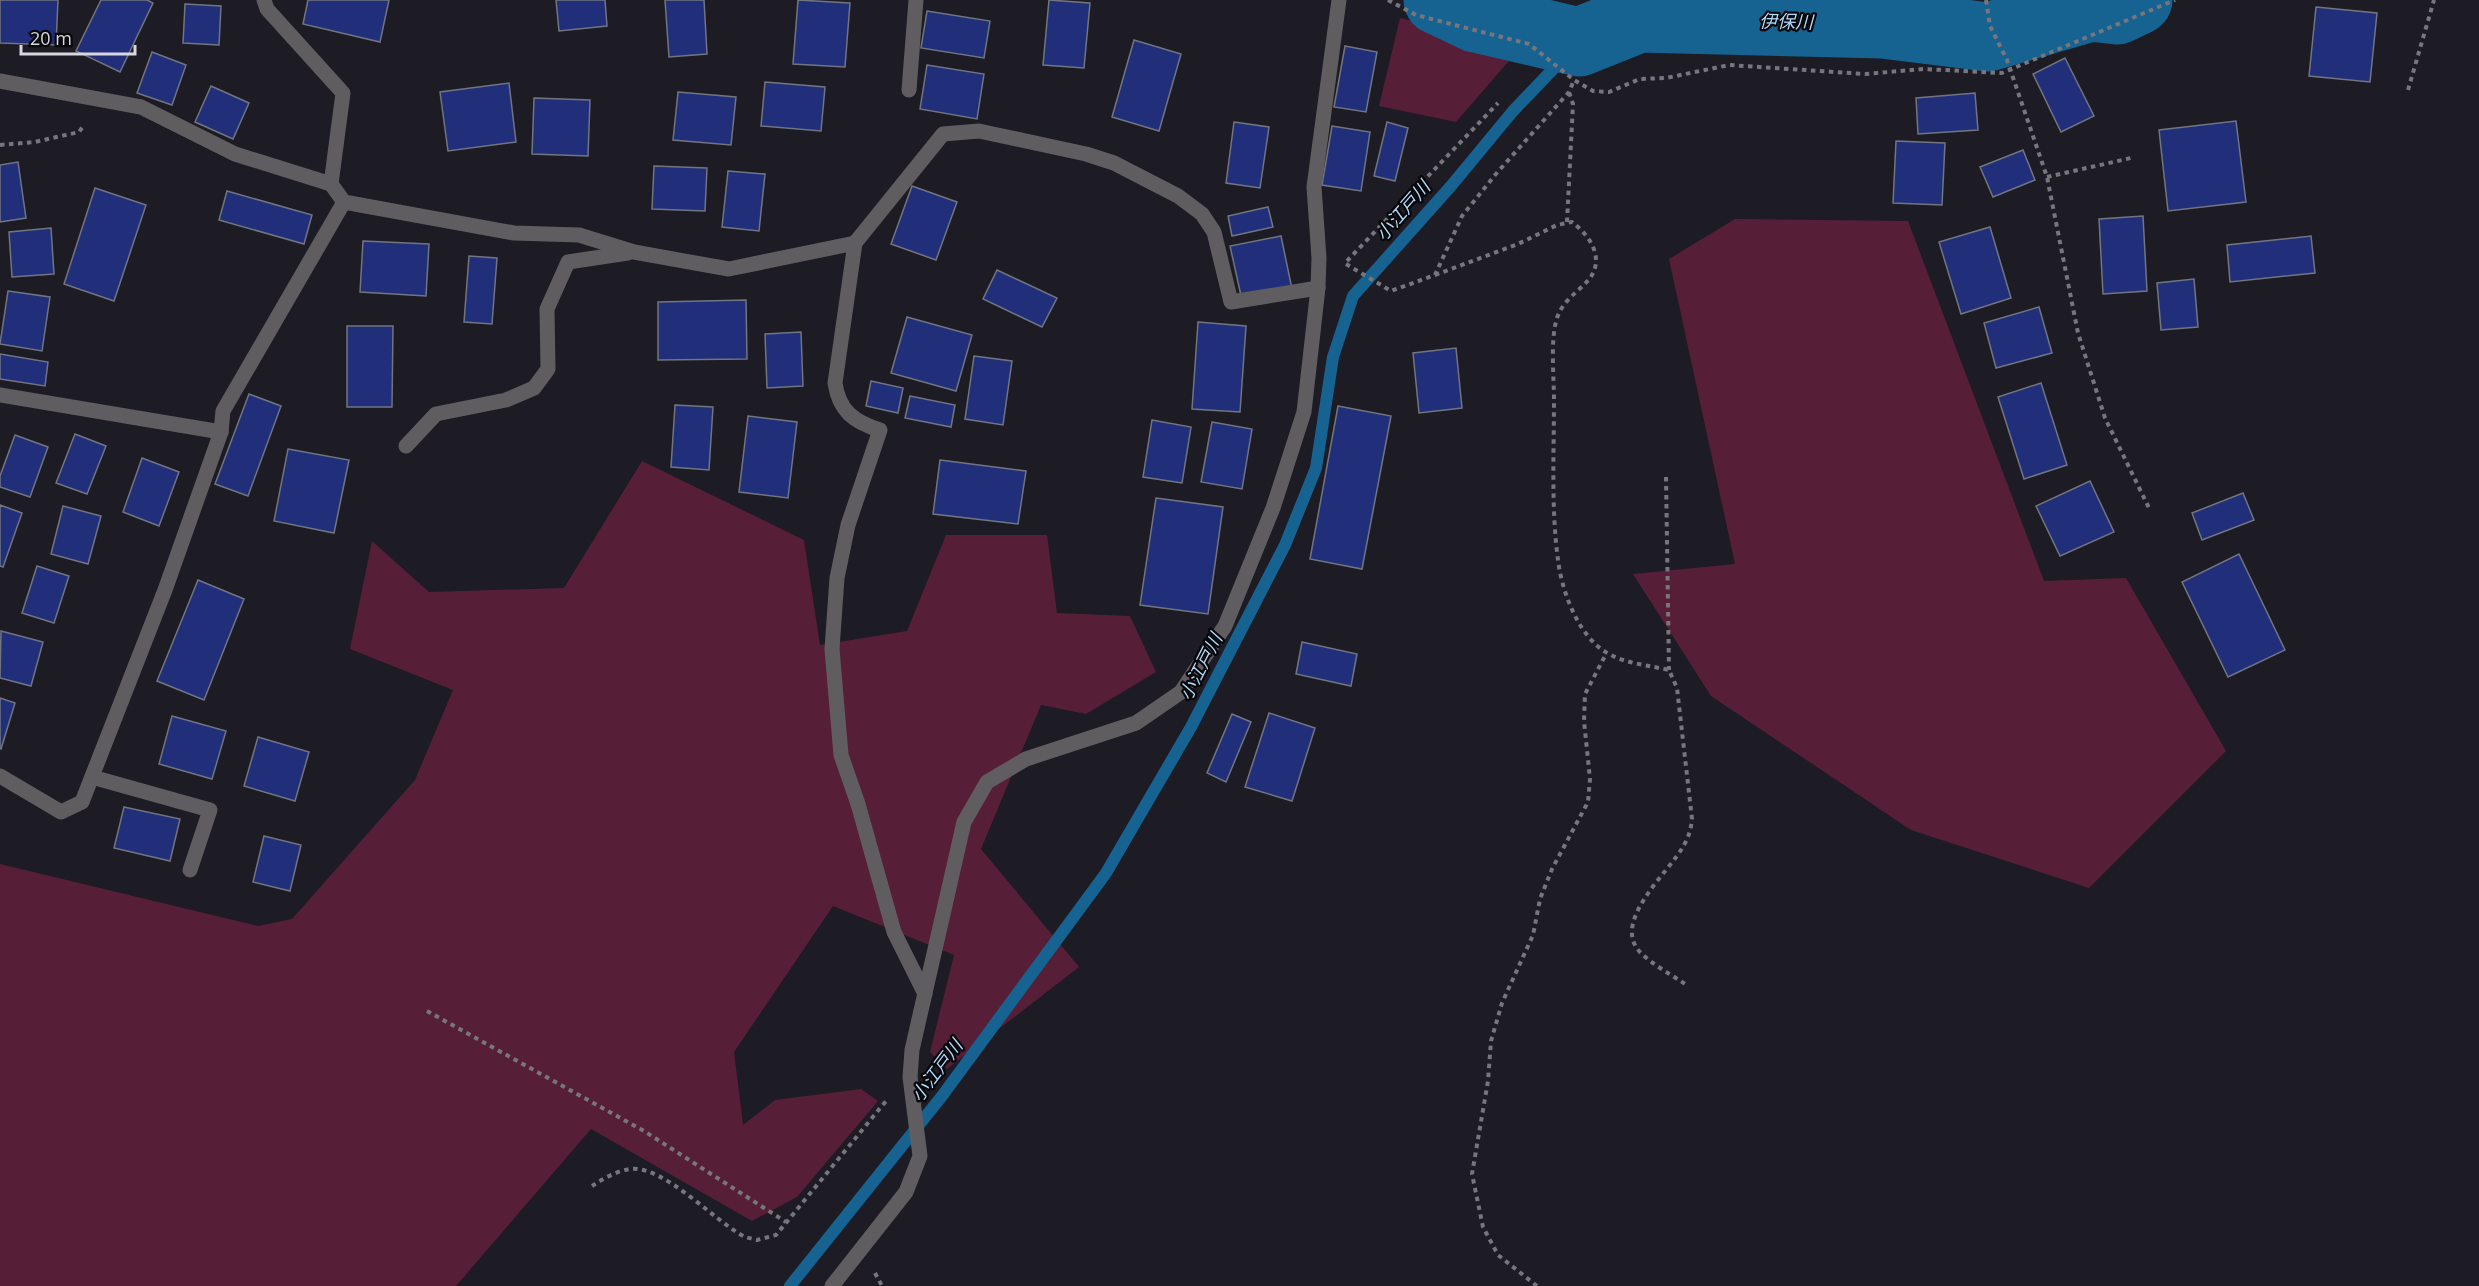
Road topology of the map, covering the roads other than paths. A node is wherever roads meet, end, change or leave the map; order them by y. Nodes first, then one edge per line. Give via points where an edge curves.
1 (264, 0) edge
2 (916, 0) edge
3 (1339, 0) edge
4 (0, 81) edge
5 (909, 90) dead end
6 (331, 184) junction
7 (345, 202) junction
8 (855, 243) junction
9 (634, 252) junction
10 (1318, 288) junction
11 (0, 395) edge
12 (221, 432) junction
13 (406, 446) dead end
14 (0, 776) edge
15 (92, 777) junction
16 (190, 870) dead end
17 (925, 994) junction
18 (832, 1286) edge

1 - 6 street via 267,9 343,93
2 - 5 street
3 - 10 street via 1314,187
4 - 6 street via 141,107 235,154
6 - 7 street
7 - 9 street via 514,233 579,235
7 - 12 street via 223,411
8 - 9 street via 729,269
8 - 10 street via 943,134 979,131 1114,163 1178,196 1202,214 1214,232 1231,302
8 - 17 street via 835,383 837,400 861,424 880,430 848,525 837,578 832,649 841,754 894,932
9 - 13 street via 568,262 547,309 548,369 534,388 506,400 436,414
10 - 17 street via 1304,412 1273,508 1225,626 1180,692 1136,723 1026,759 987,782 964,822
11 - 12 street
12 - 15 street
14 - 15 street via 61,812 82,802
15 - 16 street via 210,810
17 - 18 street via 910,1077 920,1156 906,1192

